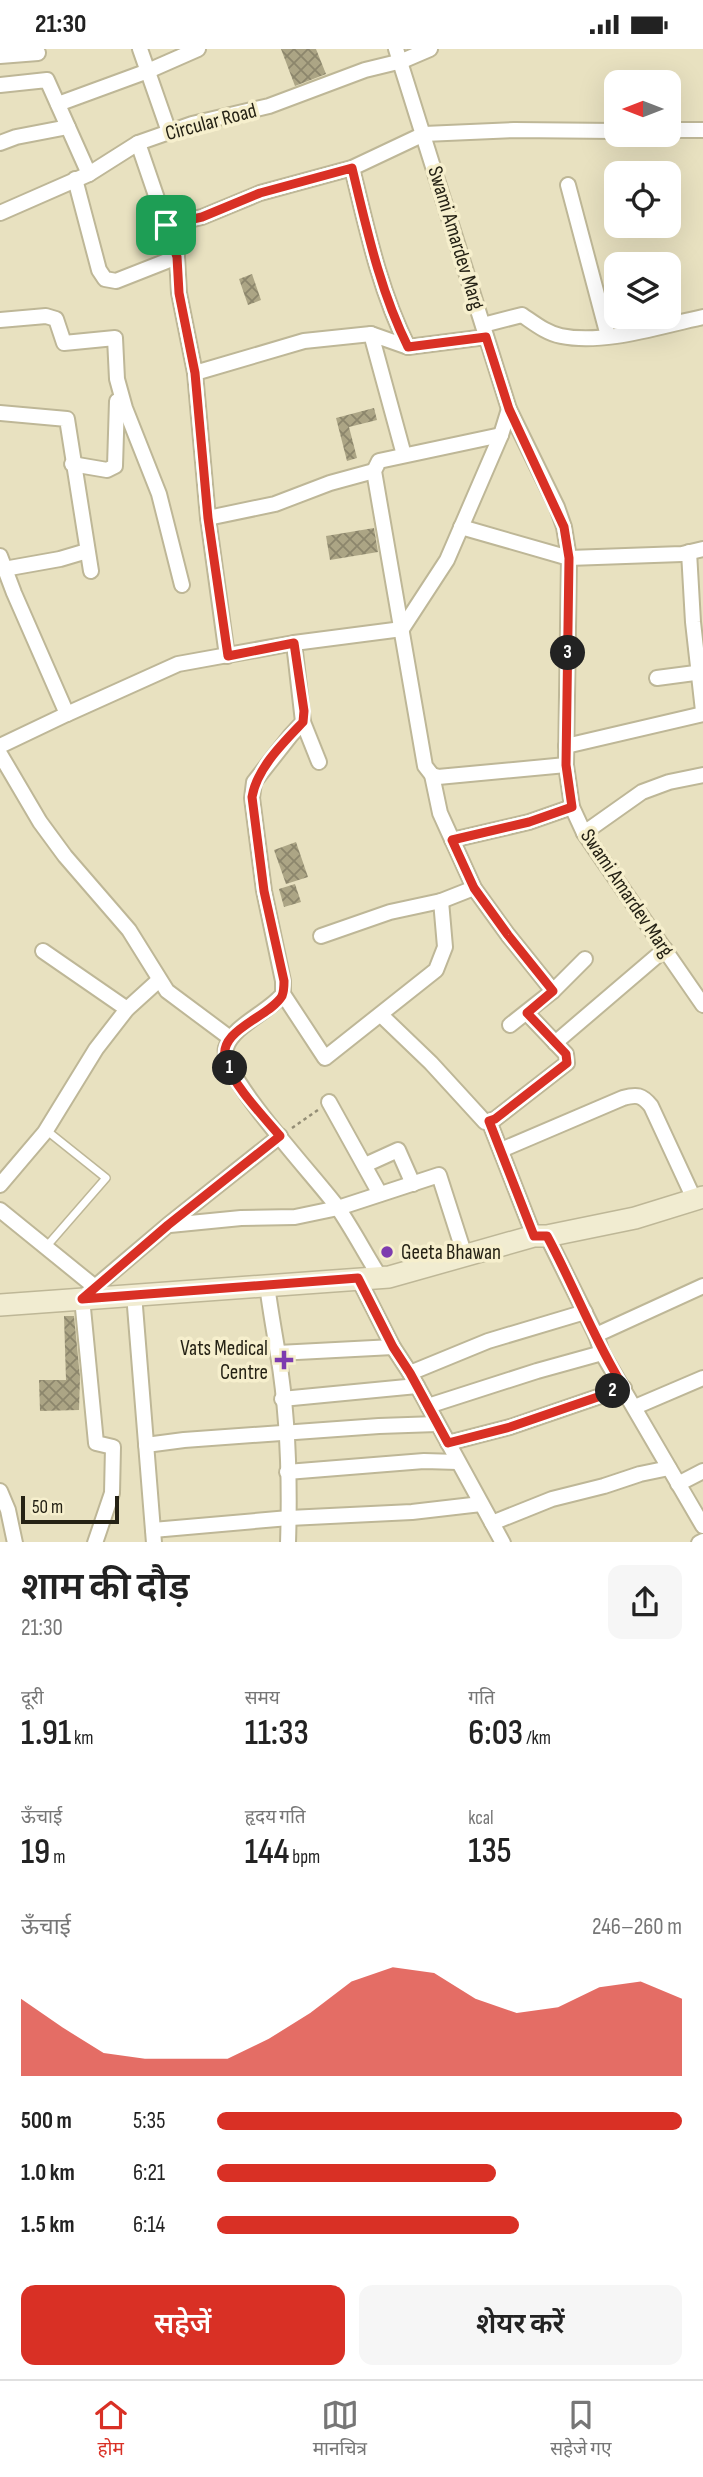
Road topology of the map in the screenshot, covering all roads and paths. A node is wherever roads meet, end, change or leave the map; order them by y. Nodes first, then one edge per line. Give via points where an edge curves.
1 (139, 49) edge
2 (198, 49) edge
3 (430, 49) edge
4 (37, 51) edge
5 (399, 55) edge
6 (0, 56) edge
7 (148, 72) junction
8 (47, 80) junction
9 (0, 85) edge
10 (58, 104) junction
11 (68, 127) junction
12 (681, 130) edge
13 (703, 130) edge
14 (604, 131) edge
15 (169, 132) junction
16 (424, 134) junction
17 (0, 143) edge
18 (138, 143) junction
19 (352, 168) junction
20 (82, 177) junction
21 (568, 185) dead end
22 (0, 213) edge
23 (166, 225) junction
24 (177, 257) junction
25 (703, 317) edge
26 (0, 320) edge
27 (484, 331) junction
28 (370, 334) junction
29 (608, 336) junction
30 (408, 347) junction
31 (195, 373) junction
32 (117, 401) dead end
33 (509, 409) junction
34 (0, 413) edge
35 (501, 435) junction
36 (404, 455) junction
37 (72, 464) junction
38 (374, 471) junction
39 (208, 518) junction
40 (461, 527) junction
41 (87, 551) junction
42 (696, 551) edge
43 (569, 558) junction
44 (2, 562) edge
45 (90, 571) dead end
46 (182, 585) dead end
47 (698, 621) edge
48 (402, 629) junction
49 (294, 643) junction
50 (228, 656) junction
51 (700, 673) edge
52 (657, 678) dead end
53 (703, 713) edge
54 (67, 714) junction
55 (303, 722) junction
56 (0, 746) edge
57 (566, 746) junction
58 (0, 754) edge
59 (319, 762) dead end
60 (566, 765) junction
61 (432, 775) junction
62 (703, 775) edge
63 (572, 807) junction
64 (584, 833) junction
65 (452, 840) junction
66 (474, 888) junction
67 (442, 901) junction
68 (321, 936) dead end
69 (665, 949) junction
70 (43, 951) dead end
71 (585, 959) dead end
72 (159, 979) junction
73 (553, 991) junction
74 (284, 993) junction
75 (703, 1005) edge
76 (127, 1009) junction
77 (527, 1013) junction
78 (381, 1015) junction
79 (510, 1025) dead end
80 (230, 1038) junction
81 (555, 1043) junction
82 (329, 1102) joint
83 (489, 1121) junction
84 (46, 1130) junction
85 (280, 1136) junction
86 (500, 1150) junction
87 (365, 1165) junction
88 (413, 1184) junction
89 (0, 1185) edge
90 (380, 1194) junction
91 (699, 1199) edge
92 (338, 1209) junction
93 (0, 1210) edge
94 (168, 1225) junction
95 (540, 1236) junction
96 (46, 1247) junction
97 (465, 1256) junction
98 (380, 1277) junction
99 (358, 1278) junction
100 (267, 1285) junction
101 (703, 1286) edge
102 (89, 1293) junction
103 (134, 1294) junction
104 (0, 1305) edge
105 (585, 1312) junction
106 (596, 1335) junction
107 (393, 1347) junction
108 (278, 1353) junction
109 (602, 1353) junction
110 (410, 1373) junction
111 (703, 1378) edge
112 (417, 1386) junction
113 (624, 1388) junction
114 (282, 1399) junction
115 (428, 1406) junction
116 (635, 1407) junction
117 (437, 1424) junction
118 (286, 1434) junction
119 (448, 1443) junction
120 (146, 1445) junction
121 (458, 1462) junction
122 (669, 1468) junction
123 (703, 1471) edge
124 (287, 1472) junction
125 (678, 1484) junction
126 (0, 1491) edge
127 (481, 1504) junction
128 (4, 1511) edge
129 (289, 1518) junction
130 (492, 1523) junction
131 (703, 1526) edge
132 (154, 1536) edge
133 (15, 1542) edge
134 (95, 1542) edge
135 (288, 1542) edge
136 (503, 1542) edge

1 - 7 street
2 - 7 street
3 - 5 street, Circular Road
4 - 6 street
4 - 8 street
5 - 15 street, Circular Road via 269,106
5 - 16 street, Swami Amardev Marg
7 - 10 street
7 - 15 street
8 - 9 street
8 - 10 street
10 - 11 street
11 - 17 street
11 - 20 street
12 - 13 street
14 - 16 street
15 - 18 street, Circular Road
16 - 19 street
16 - 27 street, Swami Amardev Marg
18 - 20 street, Circular Road
18 - 23 street
19 - 23 street
19 - 30 street via 372,253 392,316
20 - 22 street, Circular Road
20 - 24 street via 99,270 105,279 116,281
21 - 29 street
23 - 24 street
24 - 31 street via 179,293
25 - 29 street
26 - 46 street via 57,319 64,343 115,338 117,379 159,494
27 - 29 street via 522,315 562,336
27 - 30 street
27 - 33 street, Swami Amardev Marg
28 - 30 street
28 - 31 street via 304,341
28 - 36 street
31 - 39 street
32 - 37 street via 115,466 107,470
33 - 35 street
33 - 43 street, Swami Amardev Marg via 557,507
34 - 37 street via 67,419
35 - 36 street
35 - 40 street
36 - 38 street via 379,461
37 - 41 street
38 - 39 street via 275,504
38 - 48 street
39 - 50 street
40 - 43 street
40 - 48 street via 447,560
41 - 44 street via 60,559
41 - 45 street
42 - 43 street
42 - 47 street
43 - 57 street, Swami Amardev Marg
44 - 54 street
47 - 51 street
48 - 49 street
48 - 61 street via 425,766
49 - 50 street
49 - 55 street
50 - 54 street via 178,664
51 - 52 street
51 - 53 street
53 - 57 street
54 - 56 street
55 - 59 street
55 - 74 street via 254,782 252,797
57 - 60 street, Swami Amardev Marg
58 - 72 street via 40,822 129,930
60 - 61 street
60 - 63 street, Swami Amardev Marg
61 - 65 street via 440,813
62 - 64 street via 642,792
63 - 64 street, Swami Amardev Marg
63 - 65 street
64 - 69 street, Swami Amardev Marg
65 - 66 street
66 - 67 street
66 - 73 street
67 - 68 street via 390,912
67 - 78 street via 442,959 436,970
69 - 75 street, Swami Amardev Marg
69 - 81 street
70 - 76 street
71 - 73 street
72 - 76 street
72 - 80 street via 167,991
73 - 77 street
74 - 78 street via 325,1058
74 - 80 street
76 - 84 street via 96,1049
77 - 79 street
77 - 81 street
78 - 83 street via 480,1118
80 - 85 street via 226,1062
81 - 83 street via 568,1059 564,1067
82 - 85 path
82 - 87 street
83 - 86 street
84 - 89 street
84 - 96 lane via 106,1178
85 - 92 street
85 - 94 street
86 - 91 street via 623,1098 643,1097
86 - 95 street
87 - 88 street via 398,1150
87 - 90 street
88 - 90 street
88 - 97 street via 439,1175
90 - 92 street
91 - 95 street via 635,1218
92 - 94 street via 295,1217
92 - 98 street
93 - 96 street
94 - 102 street
95 - 97 street
95 - 105 street
96 - 102 street
97 - 98 street
98 - 99 street
99 - 100 street
99 - 107 street
100 - 103 street
100 - 108 street
101 - 106 street
102 - 103 street
102 - 104 street
102 - 134 street via 96,1443 113,1447 112,1493
103 - 120 street
105 - 106 street
105 - 110 street via 488,1341
106 - 109 street
107 - 108 street
107 - 110 street
108 - 114 street
109 - 113 street
109 - 115 street
110 - 112 street
111 - 116 street
112 - 114 street
112 - 115 street
113 - 116 street
113 - 119 street
114 - 118 street
115 - 117 street
116 - 122 street
117 - 118 street
117 - 119 street
118 - 120 street
118 - 124 street
119 - 121 street
120 - 132 street
121 - 124 street
121 - 127 street
122 - 125 street
122 - 130 street via 552,1499
123 - 125 street
124 - 129 street
125 - 131 street
126 - 128 street
127 - 129 street
127 - 130 street
128 - 133 street
129 - 132 street
129 - 135 street
130 - 136 street

